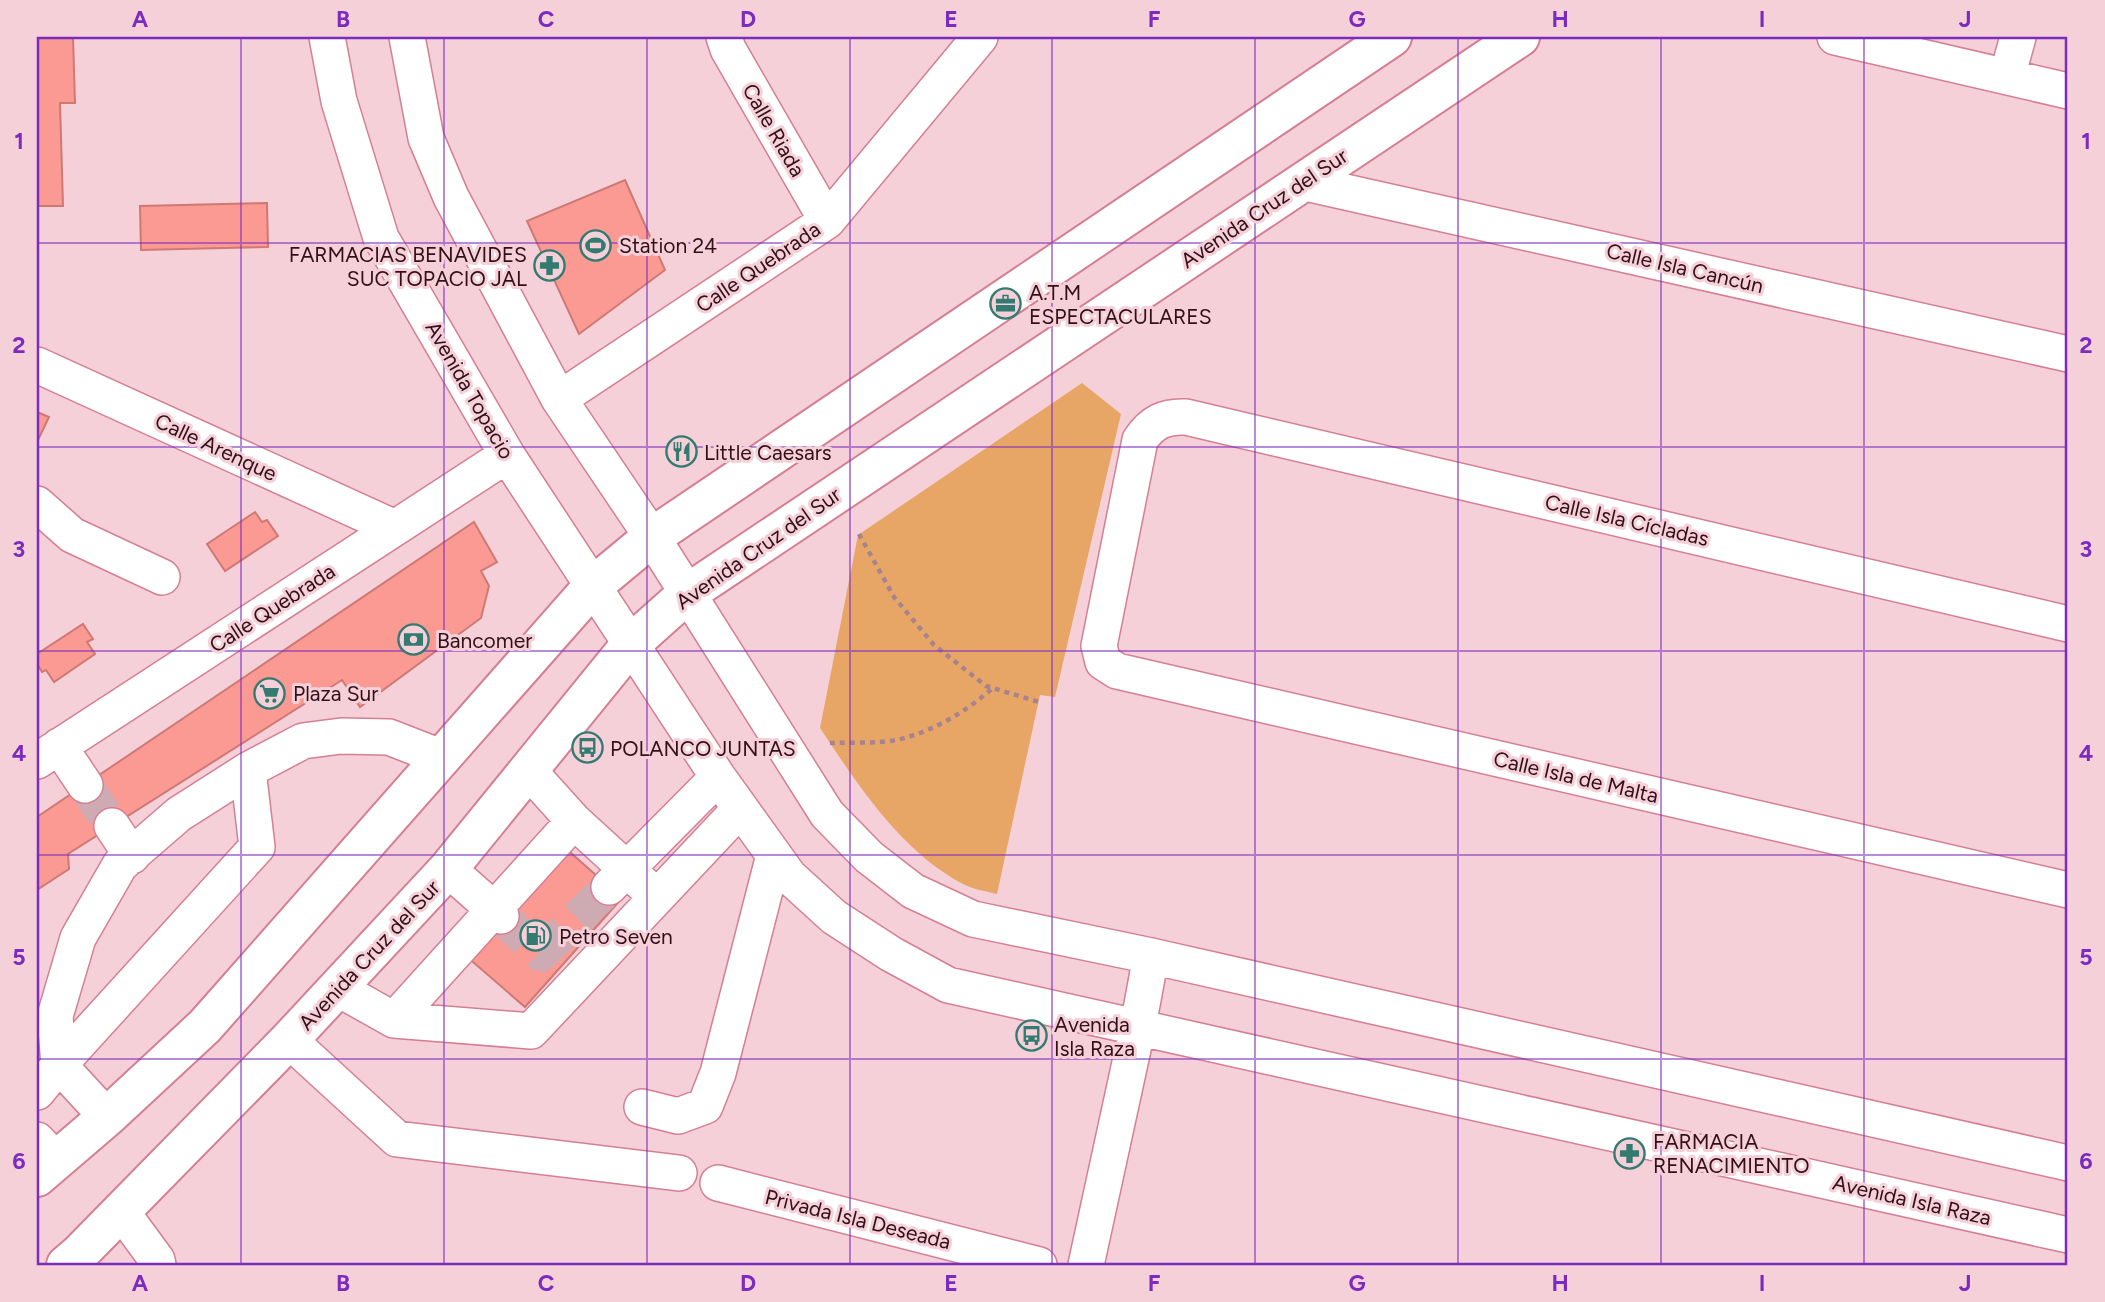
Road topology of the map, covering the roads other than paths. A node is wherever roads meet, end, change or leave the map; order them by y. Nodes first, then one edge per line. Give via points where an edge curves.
1 (327, 37) edge
2 (407, 37) edge
3 (724, 37) edge
4 (980, 37) edge
5 (1392, 37) edge
6 (1520, 37) edge
7 (1835, 37) edge
8 (2018, 37) edge
9 (2007, 77) junction
10 (2068, 91) edge
11 (1301, 182) junction
12 (827, 221) junction
13 (2068, 354) edge
14 (37, 365) edge
15 (559, 399) junction
16 (507, 456) junction
17 (37, 504) edge
18 (395, 528) junction
19 (652, 537) junction
20 (162, 577) dead end
21 (593, 586) junction
22 (688, 593) junction
23 (2068, 624) edge
24 (631, 644) junction
25 (1099, 646) joint
26 (48, 753) edge
27 (443, 758) junction
28 (248, 770) junction
29 (528, 770) junction
30 (718, 777) junction
31 (85, 785) tunnel mouth
32 (740, 809) junction
33 (574, 821) junction
34 (112, 826) tunnel mouth
35 (774, 855) junction
36 (132, 856) junction
37 (448, 869) junction
38 (619, 878) junction
39 (2068, 890) edge
40 (657, 897) junction
41 (497, 912) junction
42 (1151, 956) junction
43 (337, 988) junction
44 (394, 1020) junction
45 (1138, 1026) junction
46 (289, 1040) junction
47 (59, 1065) junction
48 (37, 1092) edge
49 (642, 1107) dead end
50 (107, 1117) junction
51 (44, 1159) edge
52 (2068, 1163) edge
53 (679, 1173) dead end
54 (718, 1183) dead end
55 (121, 1211) junction
56 (2068, 1235) edge
57 (66, 1265) edge
58 (158, 1265) edge
59 (1039, 1265) edge
60 (1086, 1265) edge

1 - 16 street, Avenida Topacio via 339,101 381,239
2 - 15 street via 426,138 451,197
3 - 12 street, Calle Riada
4 - 12 street, Calle Quebrada
5 - 19 main road
6 - 11 main road, Avenida Cruz del Sur
7 - 9 street
8 - 9 street
9 - 10 street
11 - 13 street, Calle Isla Cancún
11 - 22 main road, Avenida Cruz del Sur
12 - 15 street, Calle Quebrada
14 - 18 street, Calle Arenque
15 - 19 street
16 - 18 street, Calle Quebrada
16 - 21 street, Avenida Topacio
17 - 20 street via 72,536
18 - 26 street, Calle Quebrada
19 - 21 main road
19 - 22 street
21 - 24 street, Avenida Topacio
21 - 27 main road
22 - 24 main road, Avenida Cruz del Sur
22 - 42 street via 827,814 869,857 913,891 973,919
23 - 25 street, Calle Isla Cícladas via 1173,416 1158,421 1140,440
24 - 29 main road, Avenida Cruz del Sur
24 - 30 street, Avenida Isla Raza
25 - 39 street, Calle Isla de Malta via 1103,662 1117,671
26 - 31 street
27 - 28 street via 389,737 341,736 303,741
27 - 50 main road via 205,1026
28 - 36 street via 179,814
28 - 47 street via 257,847
29 - 33 street
29 - 37 main road, Avenida Cruz del Sur
30 - 32 street, Avenida Isla Raza
30 - 38 street
32 - 35 street, Avenida Isla Raza
32 - 40 street
33 - 38 street
33 - 41 street
34 - 36 street
35 - 45 street, Avenida Isla Raza via 789,876 834,917 948,985
35 - 49 street via 718,1073 705,1106 678,1116
36 - 47 street via 120,865 78,938 55,1016
37 - 41 street
37 - 43 main road, Avenida Cruz del Sur
38 - 40 street
40 - 44 street via 531,1031
41 - 44 street
42 - 45 street
42 - 52 street
43 - 44 street
43 - 46 main road, Avenida Cruz del Sur
45 - 56 street, Avenida Isla Raza
45 - 60 street
46 - 53 street via 397,1139
46 - 55 main road, Avenida Cruz del Sur
47 - 48 street
47 - 50 street
50 - 51 main road
54 - 59 street, Privada Isla Deseada
55 - 57 main road, Avenida Cruz del Sur
55 - 58 street

